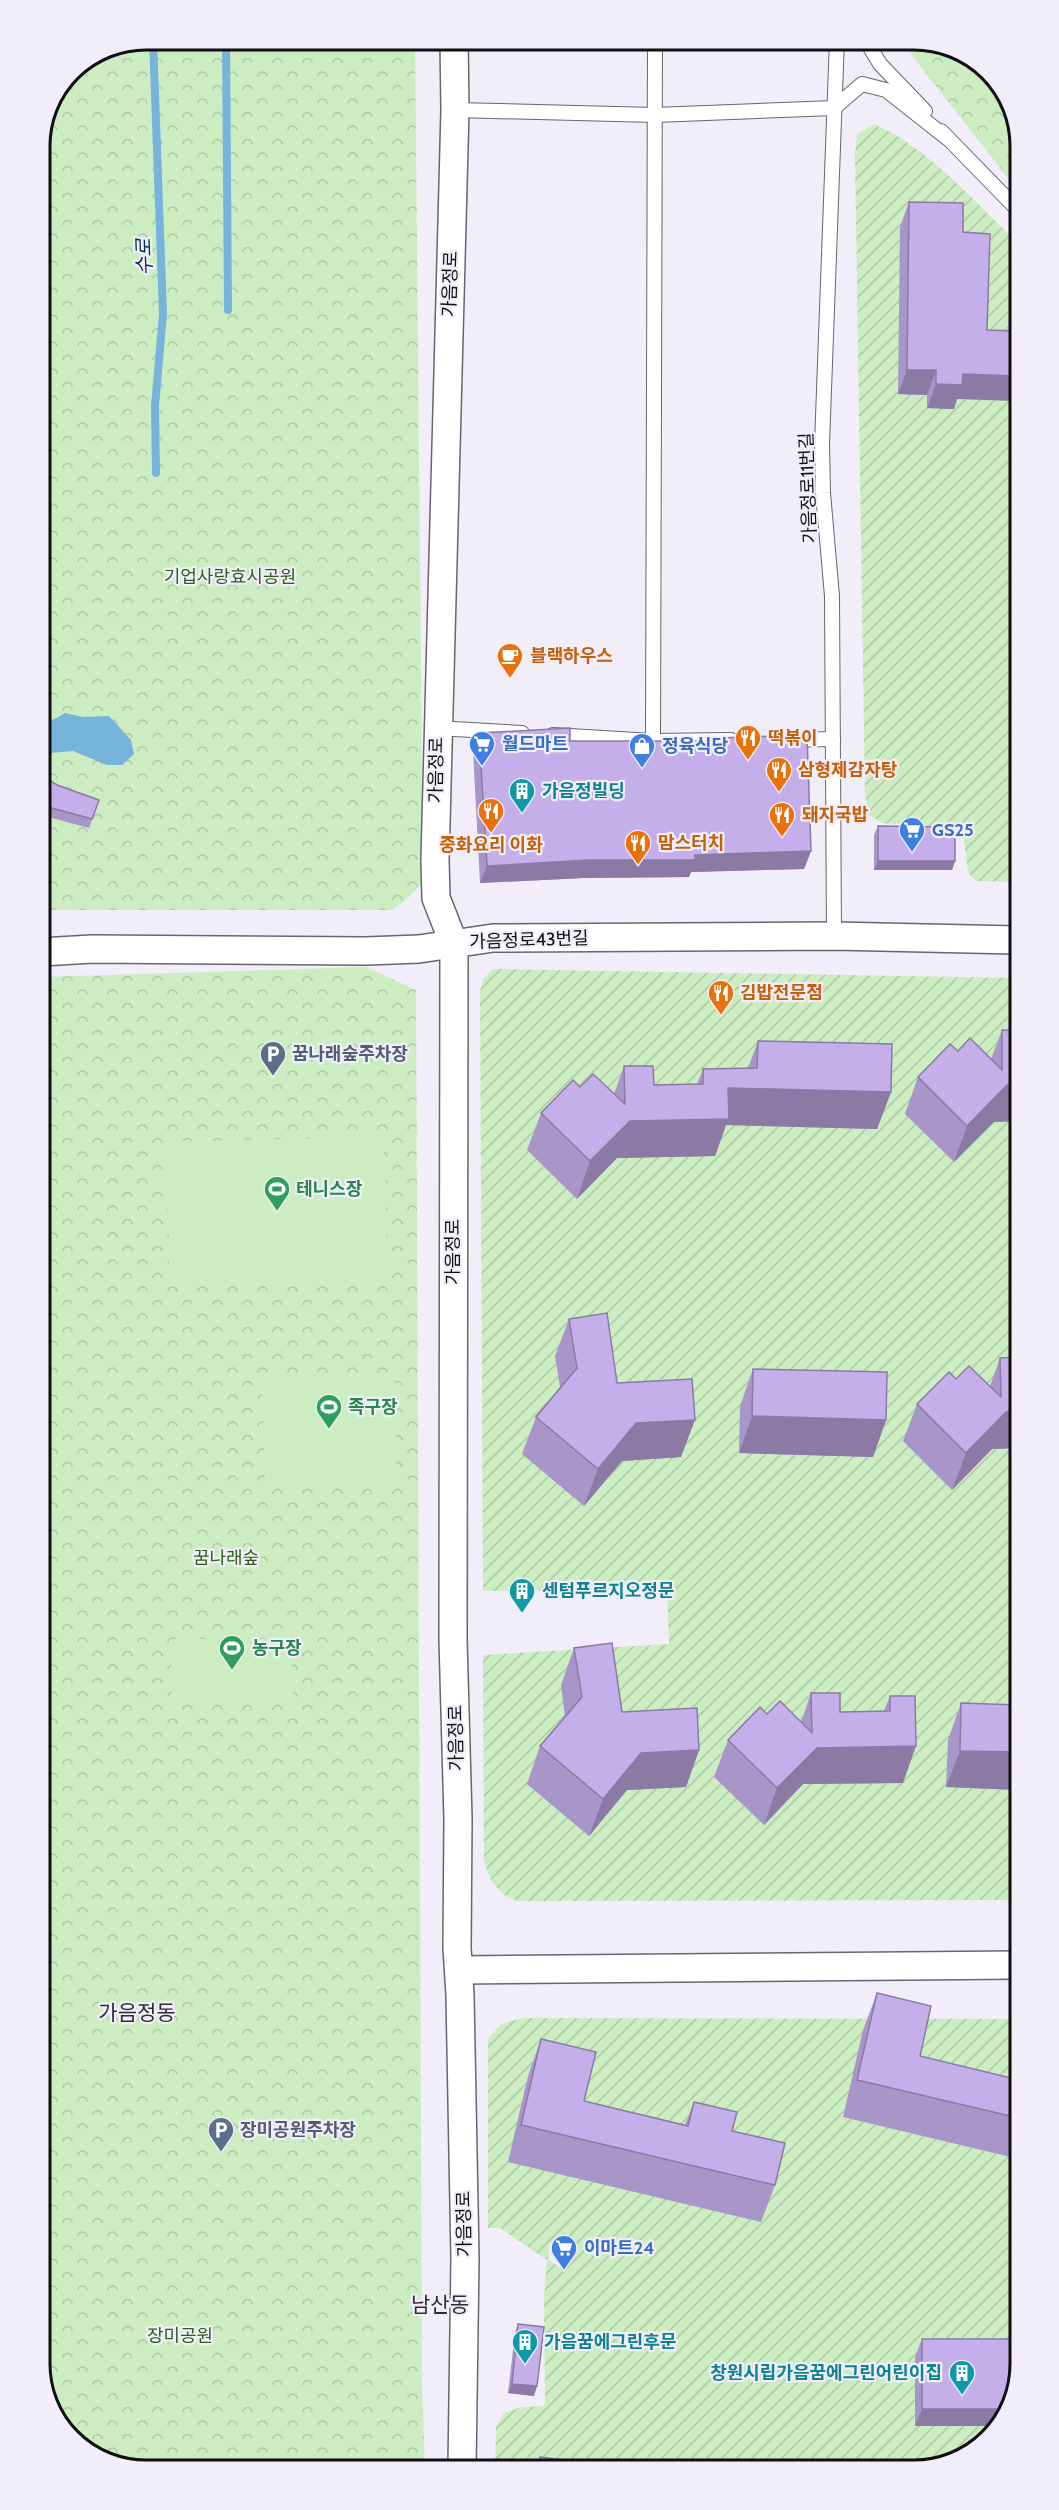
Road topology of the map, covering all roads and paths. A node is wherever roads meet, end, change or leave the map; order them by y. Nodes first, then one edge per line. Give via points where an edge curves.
1 (454, 50) edge
2 (655, 50) edge
3 (837, 50) edge
4 (872, 50) edge
5 (834, 108) junction
6 (455, 110) junction
7 (655, 115) junction
8 (947, 138) junction
9 (1010, 202) edge
10 (437, 728) junction
11 (749, 740) edge
12 (773, 740) edge
13 (833, 740) junction
14 (653, 741) junction
15 (834, 936) junction
16 (1010, 940) edge
17 (454, 944) junction
18 (50, 951) edge
19 (1010, 1965) edge
20 (459, 1970) junction
21 (462, 2460) edge

1 - 6 street, 가음정로
2 - 7 lane
3 - 5 lane, 가음정로11번길
4 - 8 lane
5 - 7 lane
5 - 8 lane via 862,84 886,90
5 - 13 lane, 가음정로11번길 via 822,444 832,596
6 - 7 lane
6 - 10 street, 가음정로
7 - 14 lane
8 - 9 lane
10 - 14 lane
10 - 17 street, 가음정로 via 436,898
11 - 14 lane
12 - 13 lane
13 - 15 lane, 가음정로11번길
15 - 16 street, 가음정로43번길
15 - 17 street, 가음정로43번길 via 493,938
17 - 18 street, 가음정로43번길 via 366,951
17 - 20 street, 가음정로 via 453,1639
19 - 20 street
20 - 21 street, 가음정로 via 465,2258

